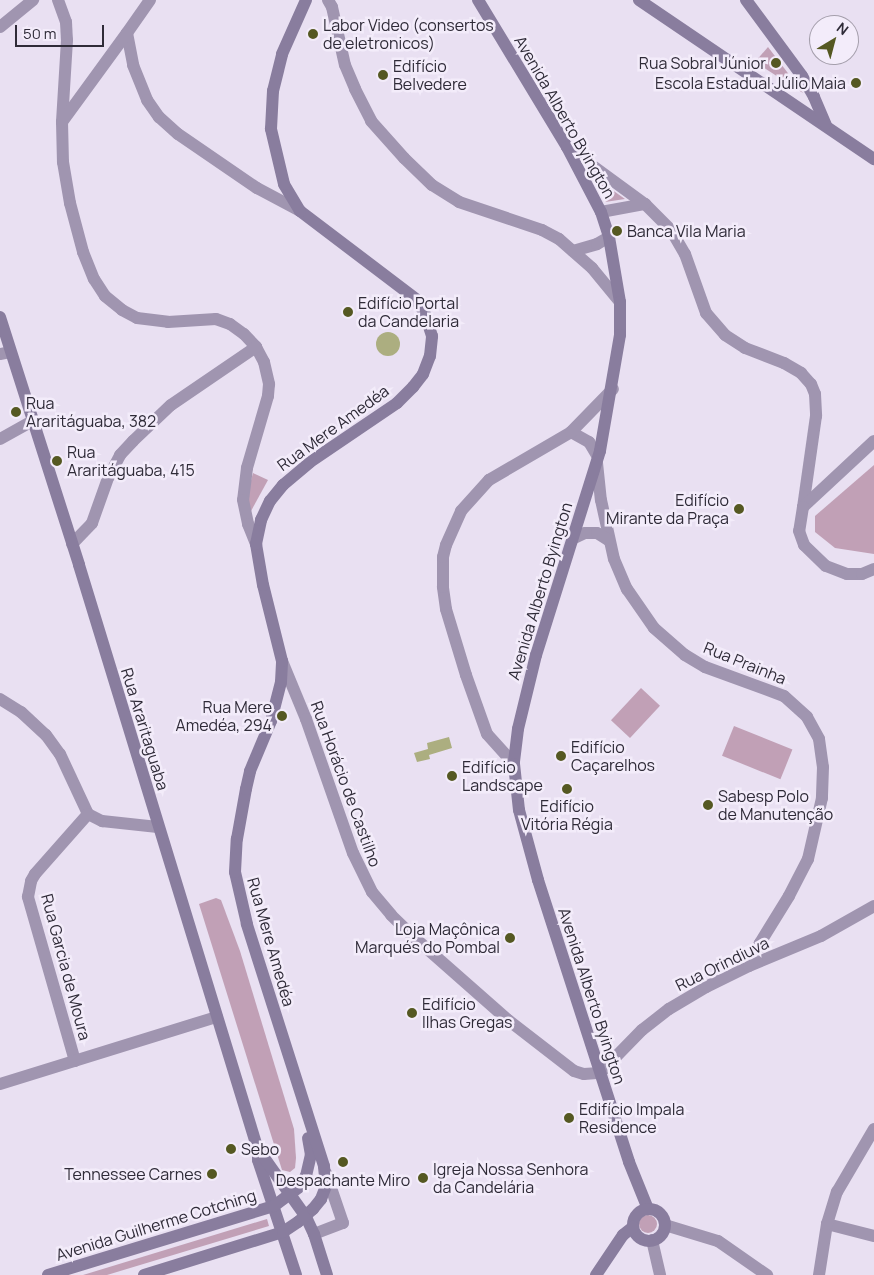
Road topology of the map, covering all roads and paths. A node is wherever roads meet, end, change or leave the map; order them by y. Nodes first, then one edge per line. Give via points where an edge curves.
1 (33, 0) edge
2 (58, 0) edge
3 (150, 0) edge
4 (306, 0) edge
5 (328, 0) edge
6 (478, 0) edge
7 (639, 0) edge
8 (746, 0) edge
9 (0, 27) edge
10 (127, 33) junction
11 (62, 122) junction
12 (826, 126) junction
13 (567, 147) junction
14 (874, 159) edge
15 (645, 204) junction
16 (300, 211) junction
17 (601, 212) junction
18 (609, 237) junction
19 (574, 251) junction
20 (620, 302) junction
21 (0, 317) edge
22 (256, 347) junction
23 (5, 353) edge
24 (613, 389) junction
25 (32, 422) junction
26 (572, 432) junction
27 (0, 439) edge
28 (874, 441) edge
29 (597, 460) junction
30 (807, 470) junction
31 (826, 484) junction
32 (803, 508) junction
33 (572, 539) junction
34 (608, 540) junction
35 (72, 544) junction
36 (256, 544) junction
37 (868, 571) edge
38 (874, 581) edge
39 (282, 661) junction
40 (0, 699) edge
41 (514, 764) junction
42 (88, 814) junction
43 (158, 827) junction
44 (874, 906) edge
45 (749, 966) junction
46 (217, 1017) junction
47 (75, 1061) junction
48 (600, 1073) junction
49 (0, 1084) edge
50 (308, 1119) junction
51 (874, 1128) edge
52 (258, 1150) junction
53 (324, 1166) junction
54 (290, 1196) junction
55 (274, 1206) junction
56 (648, 1209) junction
57 (306, 1217) junction
58 (827, 1224) junction
59 (665, 1225) junction
60 (633, 1227) junction
61 (283, 1232) junction
62 (314, 1234) junction
63 (874, 1236) edge
64 (652, 1240) junction
65 (48, 1275) edge
66 (144, 1275) edge
67 (296, 1275) edge
68 (327, 1275) edge
69 (596, 1275) edge
70 (660, 1275) edge
71 (767, 1275) edge
72 (819, 1275) edge

1 - 9 street
2 - 11 street via 66,22 67,40
3 - 10 street
4 - 16 street, Rua Mere Amedéa via 282,54 270,117 273,145 284,184
5 - 19 street via 339,32 345,65 355,89 371,121 404,158 432,185 459,202 542,230
6 - 13 street, Avenida Alberto Byington
7 - 12 street
8 - 12 street via 802,76
10 - 11 street
10 - 16 street via 140,83 147,100 160,117 226,168
11 - 22 street via 63,162 70,203 83,252 105,296 137,318 152,321 216,319 230,324
12 - 14 street
13 - 15 street
13 - 17 street, Avenida Alberto Byington
15 - 17 street
15 - 30 street via 679,242 706,313 714,325 745,348 793,368 811,384 816,416
16 - 36 street, Rua Mere Amedéa via 416,300 430,325 430,356 423,374 397,403 283,484 264,514
17 - 18 street, Avenida Alberto Byington
18 - 19 street
18 - 20 street, Avenida Alberto Byington
19 - 20 street
20 - 24 street, Avenida Alberto Byington via 620,335
21 - 23 street, Rua Araritaguaba
22 - 35 street via 171,404 139,434 120,456 108,478 92,523
22 - 36 street via 267,371 268,396 247,468 242,500
23 - 25 street, Rua Araritaguaba
24 - 26 street
24 - 29 street, Avenida Alberto Byington
25 - 27 street
25 - 35 street, Rua Araritaguaba
26 - 29 street via 590,442
26 - 41 street via 504,470 478,491 454,524 443,557 442,588 446,609 484,726
28 - 31 street
29 - 33 street, Avenida Alberto Byington
29 - 34 street, Rua Prainha
30 - 31 street via 815,480
30 - 32 street
31 - 32 street
32 - 37 street via 799,536 814,557 847,574
33 - 34 street via 585,533 597,533
33 - 41 street, Avenida Alberto Byington via 536,655 518,729
34 - 45 street, Rua Prainha via 627,589 654,628 705,667 784,696 807,717 819,740 824,767 822,798 808,859
35 - 43 street, Rua Araritaguaba
36 - 39 street, Rua Mere Amedéa
37 - 38 street
39 - 48 street, Rua Horácio de Castilho via 353,853 372,892 416,939 529,1038 574,1071
39 - 50 street, Rua Mere Amedéa via 278,699 250,770 244,796 235,872 246,924
40 - 42 street via 36,724 54,745
41 - 48 street, Avenida Alberto Byington via 526,839
42 - 43 street via 102,821
42 - 47 street, Rua Garcia de Moura via 35,874 28,897
43 - 46 street, Rua Araritaguaba
44 - 45 street, Rua Orindiuva via 822,936
45 - 48 street, Rua Orindiuva via 669,1009 642,1030
46 - 47 street
46 - 52 street, Rua Araritaguaba
47 - 49 street
48 - 56 street, Avenida Alberto Byington
50 - 53 street, Rua Mere Amedéa
50 - 54 street, Rua Mere Amedéa via 308,1166 301,1185
51 - 58 street via 837,1192
52 - 54 street, Rua Araritaguaba
52 - 55 street, Rua Araritaguaba via 258,1160
53 - 57 street, Rua Mere Amedéa via 324,1192
53 - 62 street via 343,1223
54 - 55 street, Rua Mere Amedéa
54 - 57 street, Rua Araritaguaba
55 - 61 street, Rua Araritaguaba
55 - 65 street, Avenida Guilherme Cotching
56 - 59 street via 658,1212
56 - 60 street via 635,1217
57 - 61 street, Rua Mere Amedéa
57 - 62 street, Rua Araritaguaba
58 - 63 street
58 - 72 street
59 - 64 street via 661,1235
59 - 71 street via 718,1241
60 - 64 street via 637,1236
60 - 69 street via 623,1235
61 - 66 street
61 - 67 street, Rua Araritaguaba
62 - 68 street, Rua Araritaguaba
64 - 70 street

